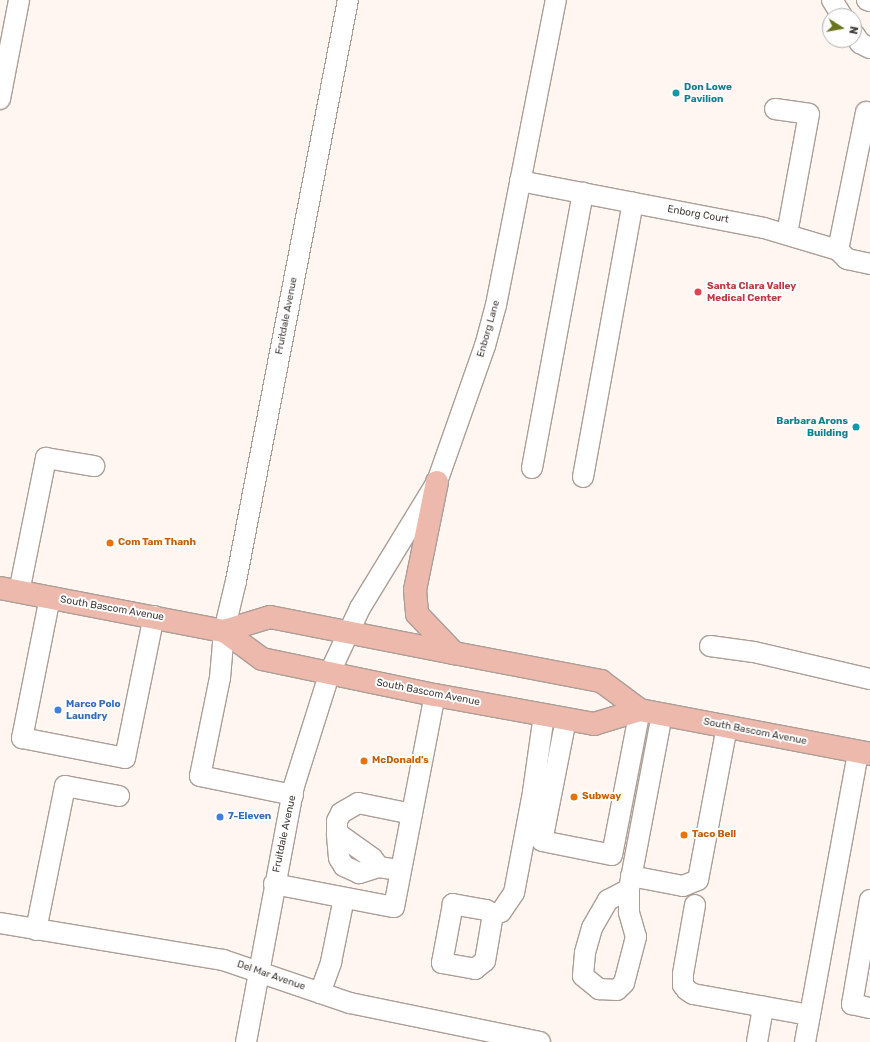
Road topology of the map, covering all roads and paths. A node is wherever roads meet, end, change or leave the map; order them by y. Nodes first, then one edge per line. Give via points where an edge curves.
1 (19, 0) edge
2 (348, 0) edge
3 (556, 0) edge
4 (866, 0) edge
5 (870, 1) edge
6 (0, 99) edge
7 (775, 109) dead end
8 (866, 112) dead end
9 (520, 181) junction
10 (583, 193) junction
11 (634, 203) junction
12 (787, 234) junction
13 (838, 250) junction
14 (870, 264) edge
15 (94, 466) dead end
16 (532, 468) dead end
17 (583, 477) dead end
18 (436, 482) junction
19 (10, 590) edge
20 (50, 598) junction
21 (154, 616) junction
22 (224, 631) junction
23 (347, 632) junction
24 (710, 646) dead end
25 (454, 653) junction
26 (330, 672) junction
27 (870, 679) edge
28 (435, 695) junction
29 (640, 710) junction
30 (662, 714) junction
31 (544, 715) junction
32 (566, 719) junction
33 (728, 728) junction
34 (864, 753) edge
35 (293, 795) junction
36 (119, 796) dead end
37 (412, 814) junction
38 (401, 871) junction
39 (274, 884) junction
40 (344, 898) junction
41 (870, 900) edge
42 (696, 905) dead end
43 (493, 914) dead end
44 (0, 923) edge
45 (36, 930) junction
46 (259, 972) junction
47 (320, 993) junction
48 (763, 1007) junction
49 (870, 1008) edge
50 (810, 1015) junction
51 (489, 1037) edge
52 (246, 1042) edge
53 (540, 1042) edge
54 (756, 1042) edge
55 (805, 1042) edge

1 - 6 street
2 - 22 street, Fruitdale Avenue via 238,573
3 - 9 street, Enborg Lane
4 - 5 street
7 - 12 street via 809,114
8 - 13 street
9 - 10 street, Enborg Court
9 - 18 street, Enborg Lane via 496,305 485,346
10 - 11 street, Enborg Court
10 - 16 street
11 - 12 street, Enborg Court
11 - 17 street
12 - 13 street, Enborg Court
13 - 14 street, Enborg Court via 847,259
15 - 19 street via 46,458
18 - 23 street, Enborg Lane
18 - 25 main road via 414,590 417,614
19 - 20 main road, South Bascom Avenue
20 - 21 main road, South Bascom Avenue
20 - 21 street via 22,738 125,758
21 - 22 main road, South Bascom Avenue
22 - 23 main road, South Bascom Avenue via 270,618
22 - 26 main road, South Bascom Avenue via 262,659
22 - 35 street, Fruitdale Avenue via 220,678 200,776
23 - 25 main road, South Bascom Avenue
23 - 26 street, Fruitdale Avenue
24 - 27 street via 754,652
25 - 29 main road, South Bascom Avenue via 601,681
26 - 28 main road, South Bascom Avenue
26 - 35 street, Fruitdale Avenue via 308,737
28 - 31 main road, South Bascom Avenue
28 - 37 street
29 - 30 main road, South Bascom Avenue
29 - 32 main road, South Bascom Avenue via 594,724
29 - 32 street via 612,855 542,841
30 - 33 main road, South Bascom Avenue
30 - 33 street via 630,882 683,886 698,880
31 - 32 main road, South Bascom Avenue
31 - 43 street via 514,893 501,912
33 - 34 main road, South Bascom Avenue
34 - 50 street
35 - 39 street, Fruitdale Avenue
36 - 45 street via 65,786
37 - 38 street
37 - 38 street via 358,803 341,813 337,821 339,858 344,866 359,873 379,867
38 - 40 street via 394,907
39 - 40 street
39 - 46 street, Fruitdale Avenue
40 - 47 street via 331,962
41 - 49 street via 852,1004
42 - 48 street via 683,985 693,994
44 - 45 street, Del Mar Avenue
45 - 46 street, Del Mar Avenue via 223,960
46 - 47 street, Del Mar Avenue
46 - 52 street, Fruitdale Avenue
47 - 51 street, Del Mar Avenue via 350,1003
48 - 50 street
48 - 54 street
50 - 55 street
51 - 53 street, Del Mar Avenue

